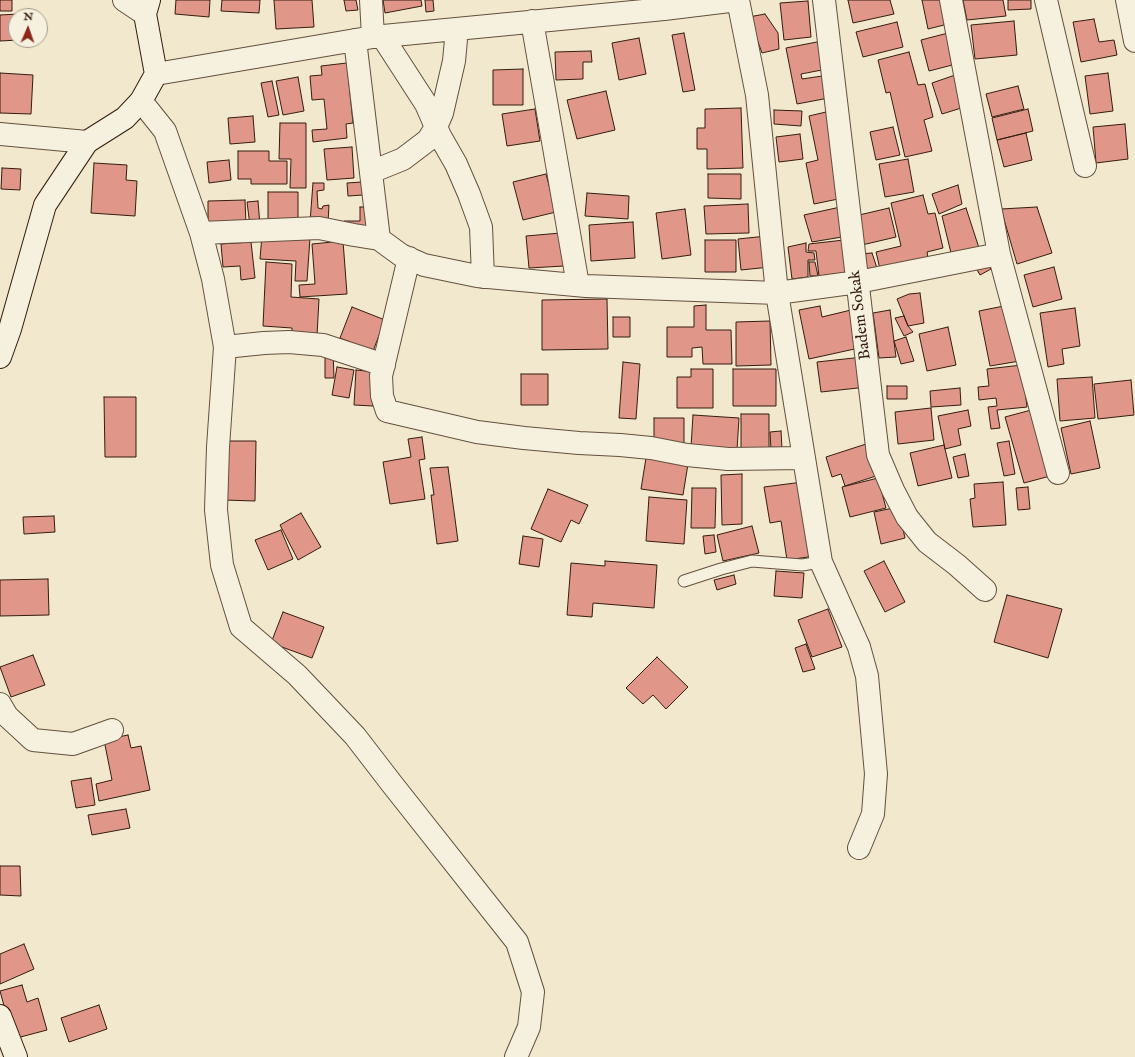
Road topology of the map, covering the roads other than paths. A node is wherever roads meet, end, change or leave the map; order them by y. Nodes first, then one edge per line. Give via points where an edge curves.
1 (124, 0) edge
2 (371, 0) edge
3 (738, 0) edge
4 (824, 0) edge
5 (951, 0) edge
6 (1046, 0) edge
7 (1127, 0) edge
8 (694, 2) edge
9 (147, 7) edge
10 (532, 21) junction
11 (457, 29) junction
12 (370, 38) junction
13 (1135, 41) edge
14 (156, 74) junction
15 (141, 101) junction
16 (436, 127) junction
17 (0, 134) edge
18 (87, 142) junction
19 (1085, 166) dead end
20 (371, 172) junction
21 (201, 233) junction
22 (379, 239) junction
23 (1000, 254) junction
24 (409, 258) junction
25 (484, 277) junction
26 (858, 282) junction
27 (578, 285) junction
28 (777, 293) junction
29 (225, 347) junction
30 (0, 357) edge
31 (384, 365) junction
32 (804, 458) junction
33 (1058, 473) dead end
34 (821, 562) junction
35 (684, 581) dead end
36 (985, 590) dead end
37 (0, 704) edge
38 (112, 730) dead end
39 (859, 848) dead end
40 (0, 1016) edge
41 (16, 1057) edge
42 (516, 1057) edge

1 - 9 street
2 - 12 street
3 - 8 street
3 - 28 street via 757,95
4 - 26 street, Badem Sokak
5 - 23 street
6 - 19 street
7 - 13 street
8 - 10 street via 664,9
9 - 14 street
10 - 11 street
10 - 27 street
11 - 12 street
11 - 16 street via 454,61 442,113
12 - 14 street
12 - 16 street via 426,104
12 - 20 street
14 - 15 street
15 - 18 street via 125,118
15 - 21 street via 165,130
16 - 20 street via 428,140 403,159
16 - 25 street via 456,164 481,227
17 - 18 street
18 - 30 street via 44,205
20 - 22 street
21 - 22 street via 319,228
21 - 29 street via 213,279
22 - 24 street
23 - 26 street
23 - 33 street
24 - 25 street via 424,266
24 - 31 street
25 - 27 street
26 - 28 street
26 - 36 street, Badem Sokak via 878,456 907,517 927,542 958,565
27 - 28 street
28 - 32 street
29 - 31 street via 289,342 323,345
29 - 42 street via 216,510 222,565 241,627 297,675 355,736 517,942 533,992 529,1027
31 - 32 street via 381,376 382,396 387,411 470,430 524,438 651,448 728,459
32 - 34 street
34 - 35 lane via 802,565 752,561
34 - 39 street via 860,647 867,676 876,774 873,814
37 - 38 street via 7,716 33,740 73,744
40 - 41 street

